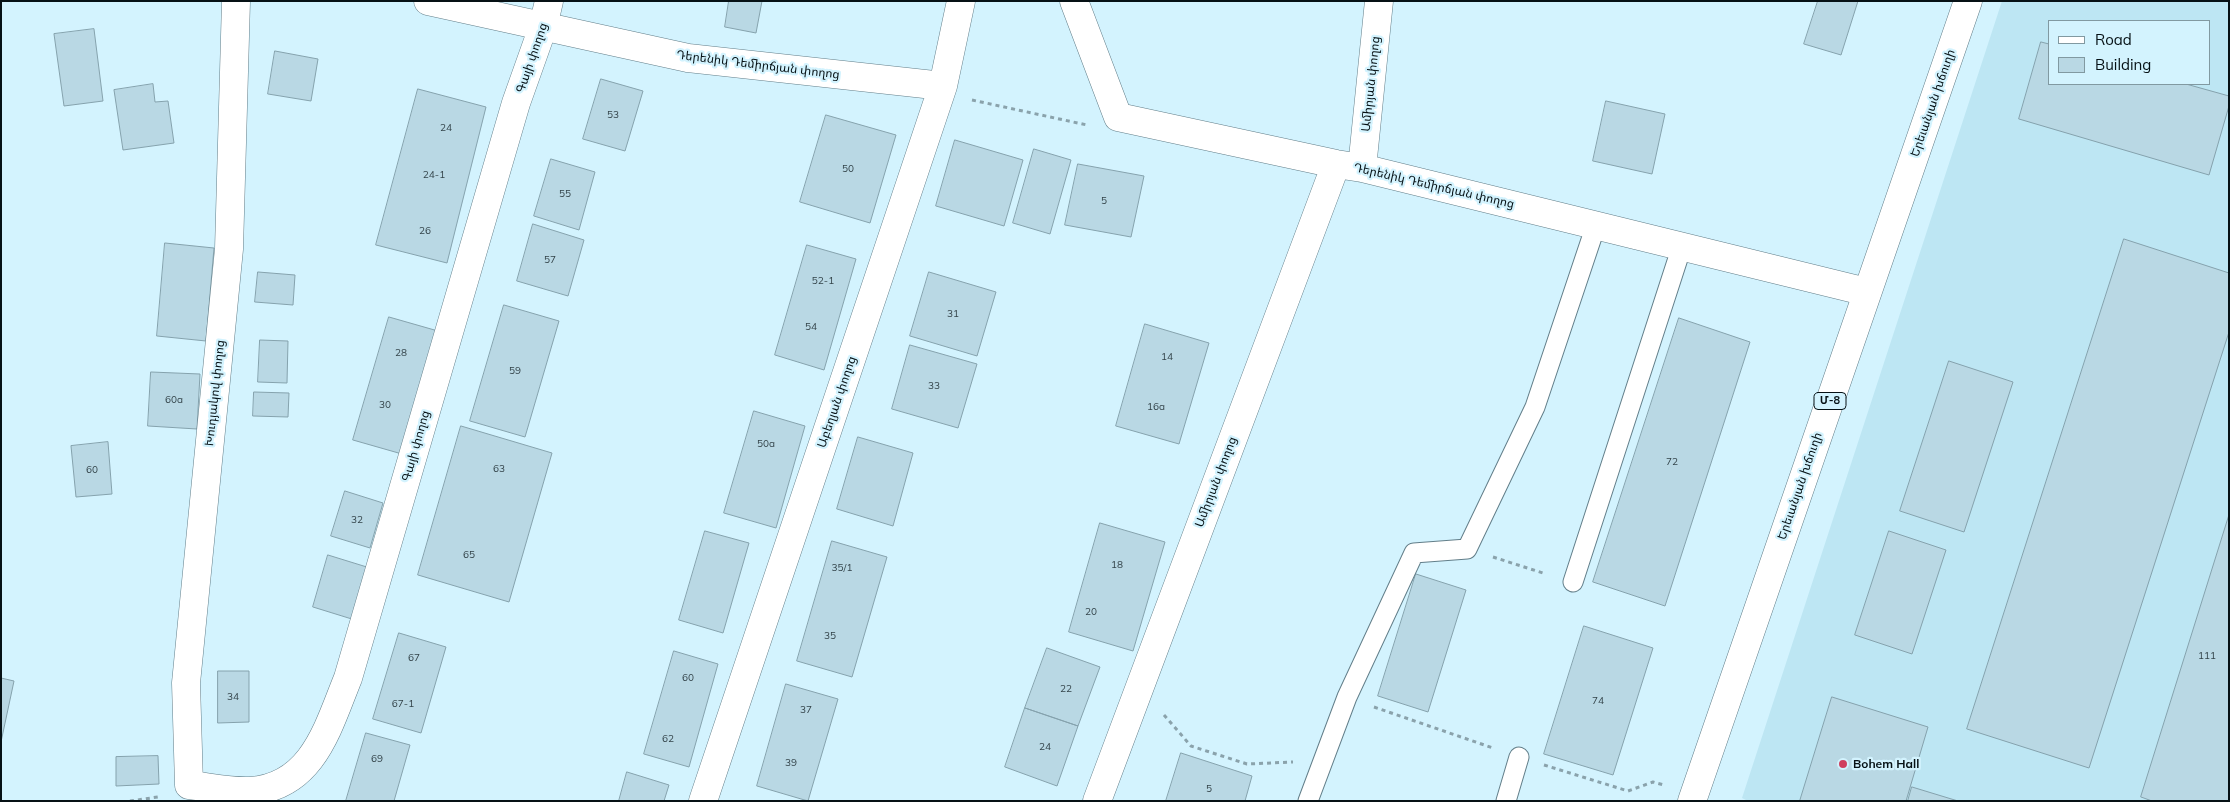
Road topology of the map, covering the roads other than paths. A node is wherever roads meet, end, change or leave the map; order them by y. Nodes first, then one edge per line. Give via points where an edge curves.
1 (236, 1) edge
2 (428, 1) edge
3 (961, 1) edge
4 (1074, 1) edge
5 (1379, 1) edge
6 (1968, 1) edge
7 (546, 14) edge
8 (943, 86) junction
9 (1349, 166) junction
10 (1596, 225) junction
11 (1682, 246) junction
12 (1867, 292) junction
13 (1573, 582) dead end
14 (1520, 757) road end
15 (190, 793) edge
16 (1693, 798) edge
17 (703, 801) edge
18 (1096, 801) edge
19 (1308, 801) edge
20 (1506, 801) edge

1 - 15 main road, Խուդյակով փողոց via 229,249 186,683
2 - 7 main road, Դերենիկ Դեմիրճյան փողոց
3 - 8 main road, Աբեղյան փողոց
4 - 9 main road, Դերենիկ Դեմիրճյան փողոց via 1118,117
5 - 9 main road, Ամիրյան փողոց
6 - 12 main road, Երեւանյան խճուղի / Մ-8
7 - 8 main road, Դերենիկ Դեմիրճյան փողոց via 688,58
7 - 15 main road, Գայի փողոց via 516,103 348,678 325,735 308,764 269,789
8 - 17 main road, Աբեղյան փողոց
9 - 10 main road, Դերենիկ Դեմիրճյան փողոց
9 - 18 main road, Ամիրյան փողոց
10 - 11 main road, Դերենիկ Դեմիրճյան փողոց
10 - 19 lane via 1535,407 1467,548 1414,553 1346,697
11 - 12 main road, Դերենիկ Դեմիրճյան փողոց
11 - 13 lane
12 - 16 main road, Երեւանյան խճուղի / Մ-8
14 - 20 lane

